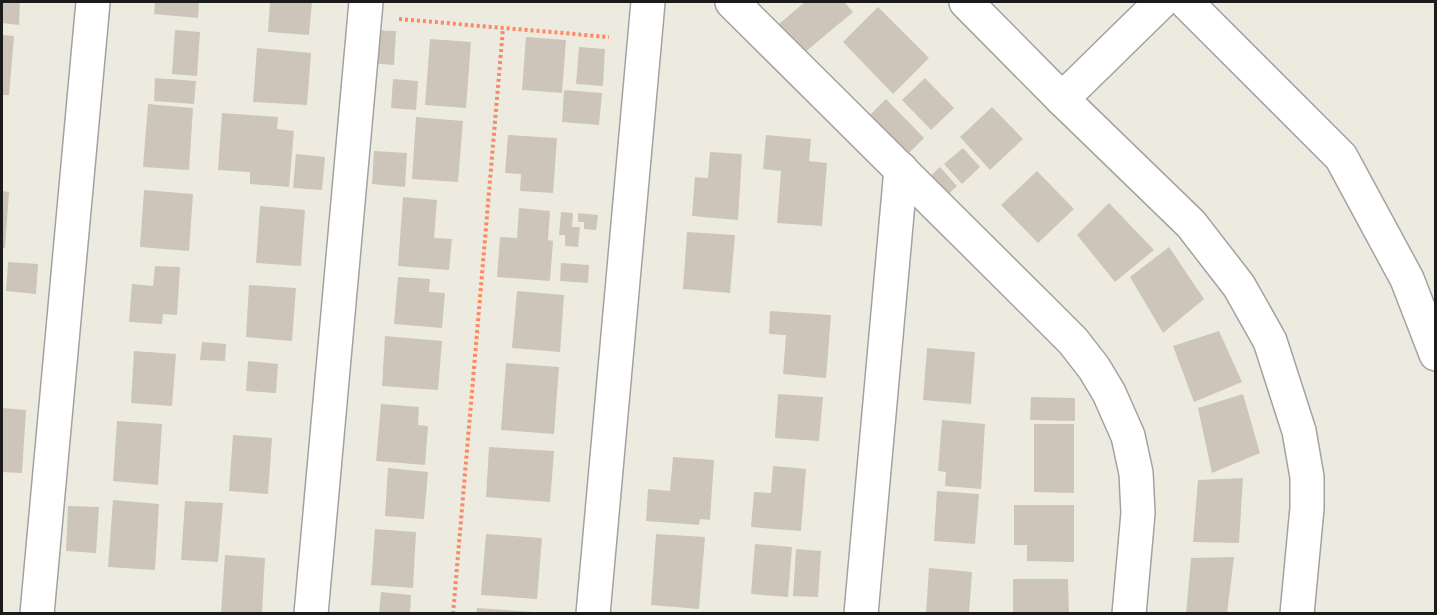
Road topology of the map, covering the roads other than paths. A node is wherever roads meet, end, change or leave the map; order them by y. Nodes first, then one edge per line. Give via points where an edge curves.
1 (93, 2) edge
2 (366, 2) edge
3 (648, 2) edge
4 (732, 2) edge
5 (966, 2) edge
6 (1161, 2) edge
7 (1186, 2) edge
8 (1062, 99) junction
9 (901, 169) junction
10 (1436, 354) edge
11 (37, 614) edge
12 (311, 614) edge
13 (593, 614) edge
14 (861, 614) edge
15 (1129, 614) edge
16 (1298, 614) edge

1 - 11 street
2 - 12 street
3 - 13 street
4 - 9 street
5 - 8 street
6 - 8 street
7 - 10 street via 1341,157 1407,279
8 - 16 street via 1191,224 1239,286 1270,341 1299,431 1307,477
9 - 14 street
9 - 15 street via 1072,341 1109,393 1128,436 1136,473 1138,513

